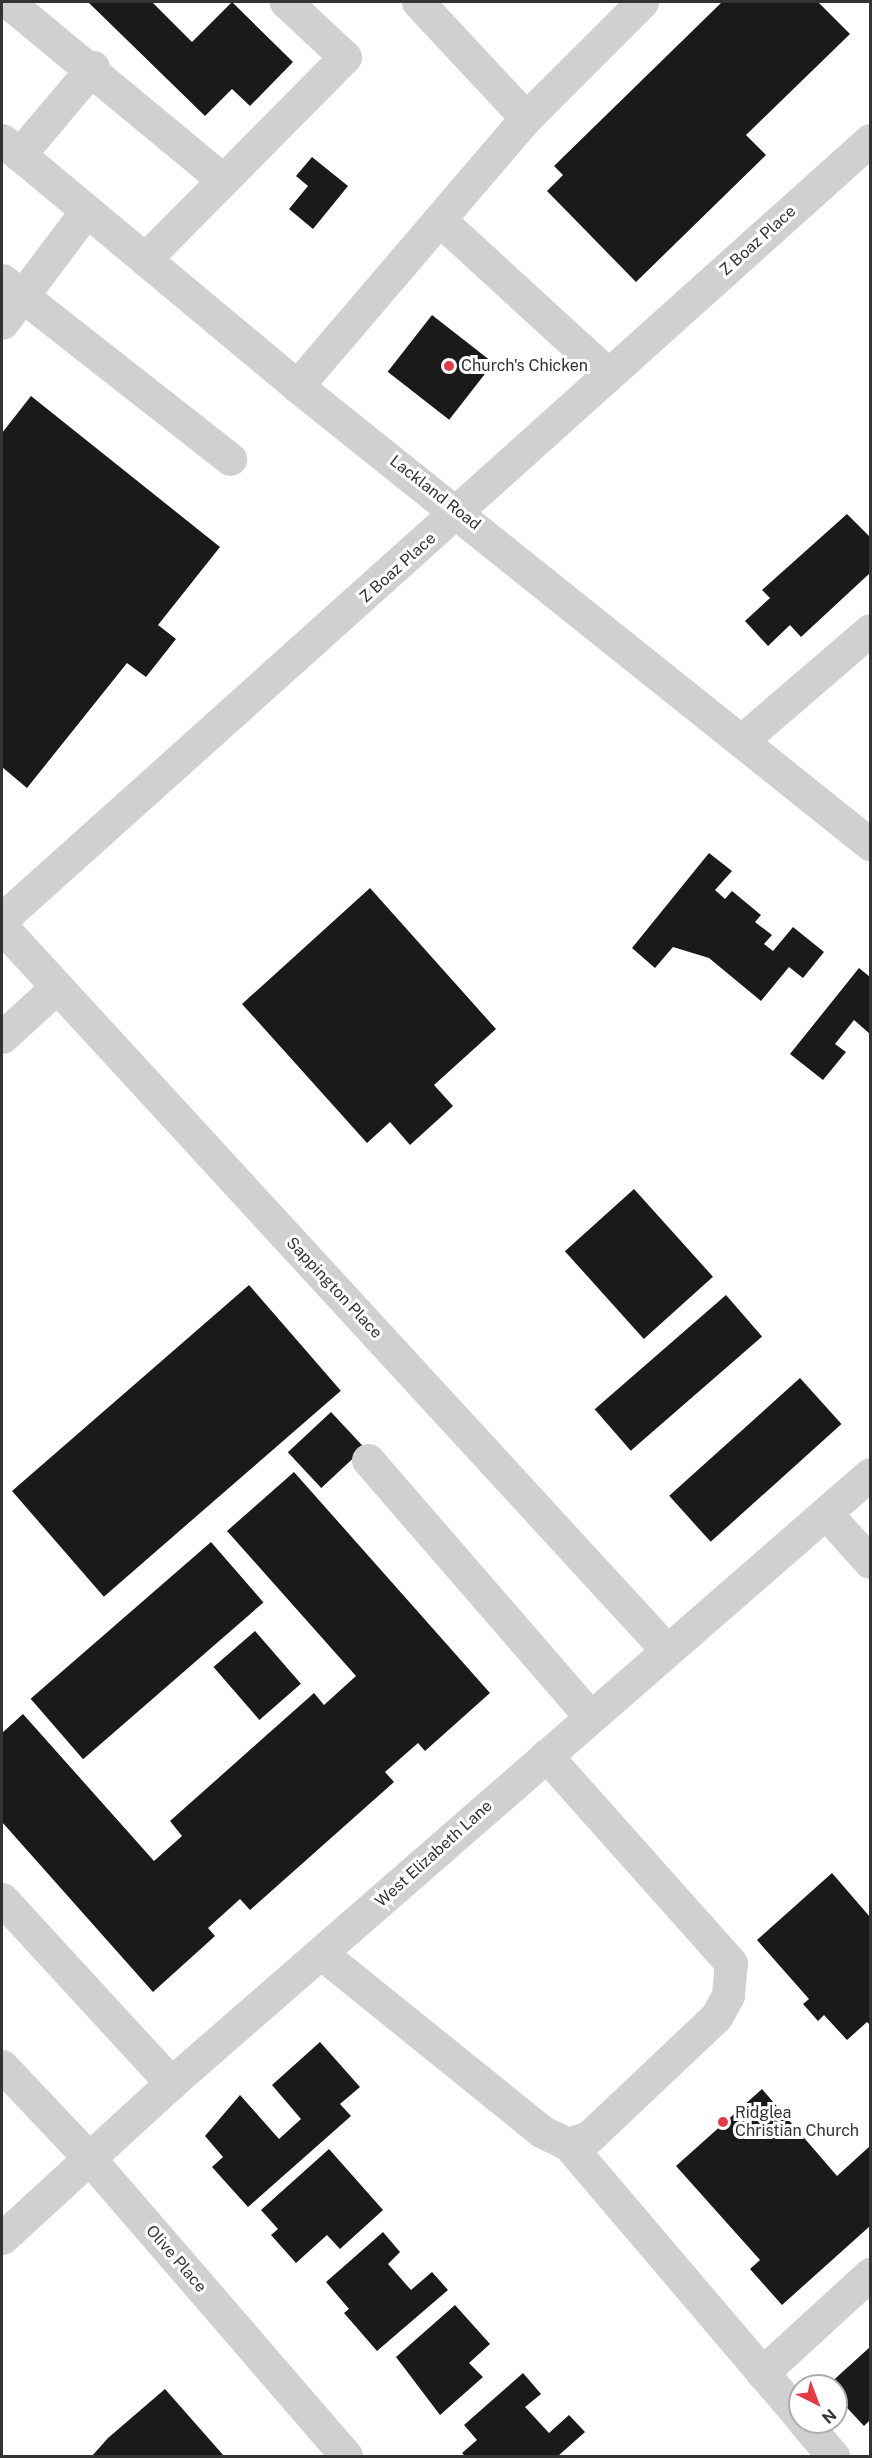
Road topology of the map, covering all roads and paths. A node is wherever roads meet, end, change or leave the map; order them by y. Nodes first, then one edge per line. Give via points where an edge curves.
1 (8, 2) edge
2 (286, 2) edge
3 (418, 2) edge
4 (642, 2) edge
5 (93, 67) junction
6 (526, 118) junction
7 (870, 140) edge
8 (10, 148) edge
9 (223, 180) junction
10 (86, 211) junction
11 (442, 222) junction
12 (145, 259) junction
13 (12, 288) edge
14 (2, 323) edge
15 (609, 375) junction
16 (297, 386) junction
17 (230, 459) dead end
18 (460, 511) junction
19 (870, 630) edge
20 (741, 741) junction
21 (870, 844) edge
22 (2, 919) edge
23 (2, 927) edge
24 (57, 987) junction
25 (2, 1038) edge
26 (369, 1460) dead end
27 (870, 1474) edge
28 (826, 1513) junction
29 (870, 1562) edge
30 (666, 1649) junction
31 (590, 1716) junction
32 (546, 1755) junction
33 (2, 1899) edge
34 (322, 1954) junction
35 (2, 2066) edge
36 (171, 2083) junction
37 (568, 2144) junction
38 (90, 2159) junction
39 (2, 2238) edge
40 (870, 2274) edge
41 (762, 2373) junction
42 (788, 2403) edge
43 (814, 2434) edge
44 (346, 2457) edge
45 (833, 2457) edge

1 - 5 street
2 - 9 street via 345,57
3 - 6 street
4 - 6 street
5 - 8 street
5 - 9 street
6 - 11 street
7 - 15 street, Z Boaz Place
8 - 10 street, Lackland Road
9 - 12 street
10 - 12 street, Lackland Road
10 - 13 street
11 - 15 street
11 - 16 street
12 - 16 street, Lackland Road
13 - 14 street
13 - 17 street
15 - 18 street, Z Boaz Place
16 - 18 street, Lackland Road
18 - 20 street, Lackland Road
18 - 22 street, Z Boaz Place
19 - 20 street
20 - 21 street, Lackland Road
23 - 24 street, Sappington Place
24 - 25 street
24 - 30 street, Sappington Place
26 - 31 street
27 - 28 street, West Elizabeth Lane
28 - 29 street
28 - 30 street, West Elizabeth Lane
30 - 31 street, West Elizabeth Lane
31 - 32 street, West Elizabeth Lane
32 - 34 street, West Elizabeth Lane
32 - 37 street via 731,1963 728,1995 716,2017 589,2137
33 - 36 street
34 - 36 street, West Elizabeth Lane
34 - 37 street via 541,2131
35 - 38 street, Olive Place
36 - 38 street, West Elizabeth Lane
37 - 41 street
38 - 39 street, West Elizabeth Lane
38 - 44 street, Olive Place
40 - 41 street
41 - 42 street
43 - 45 street

